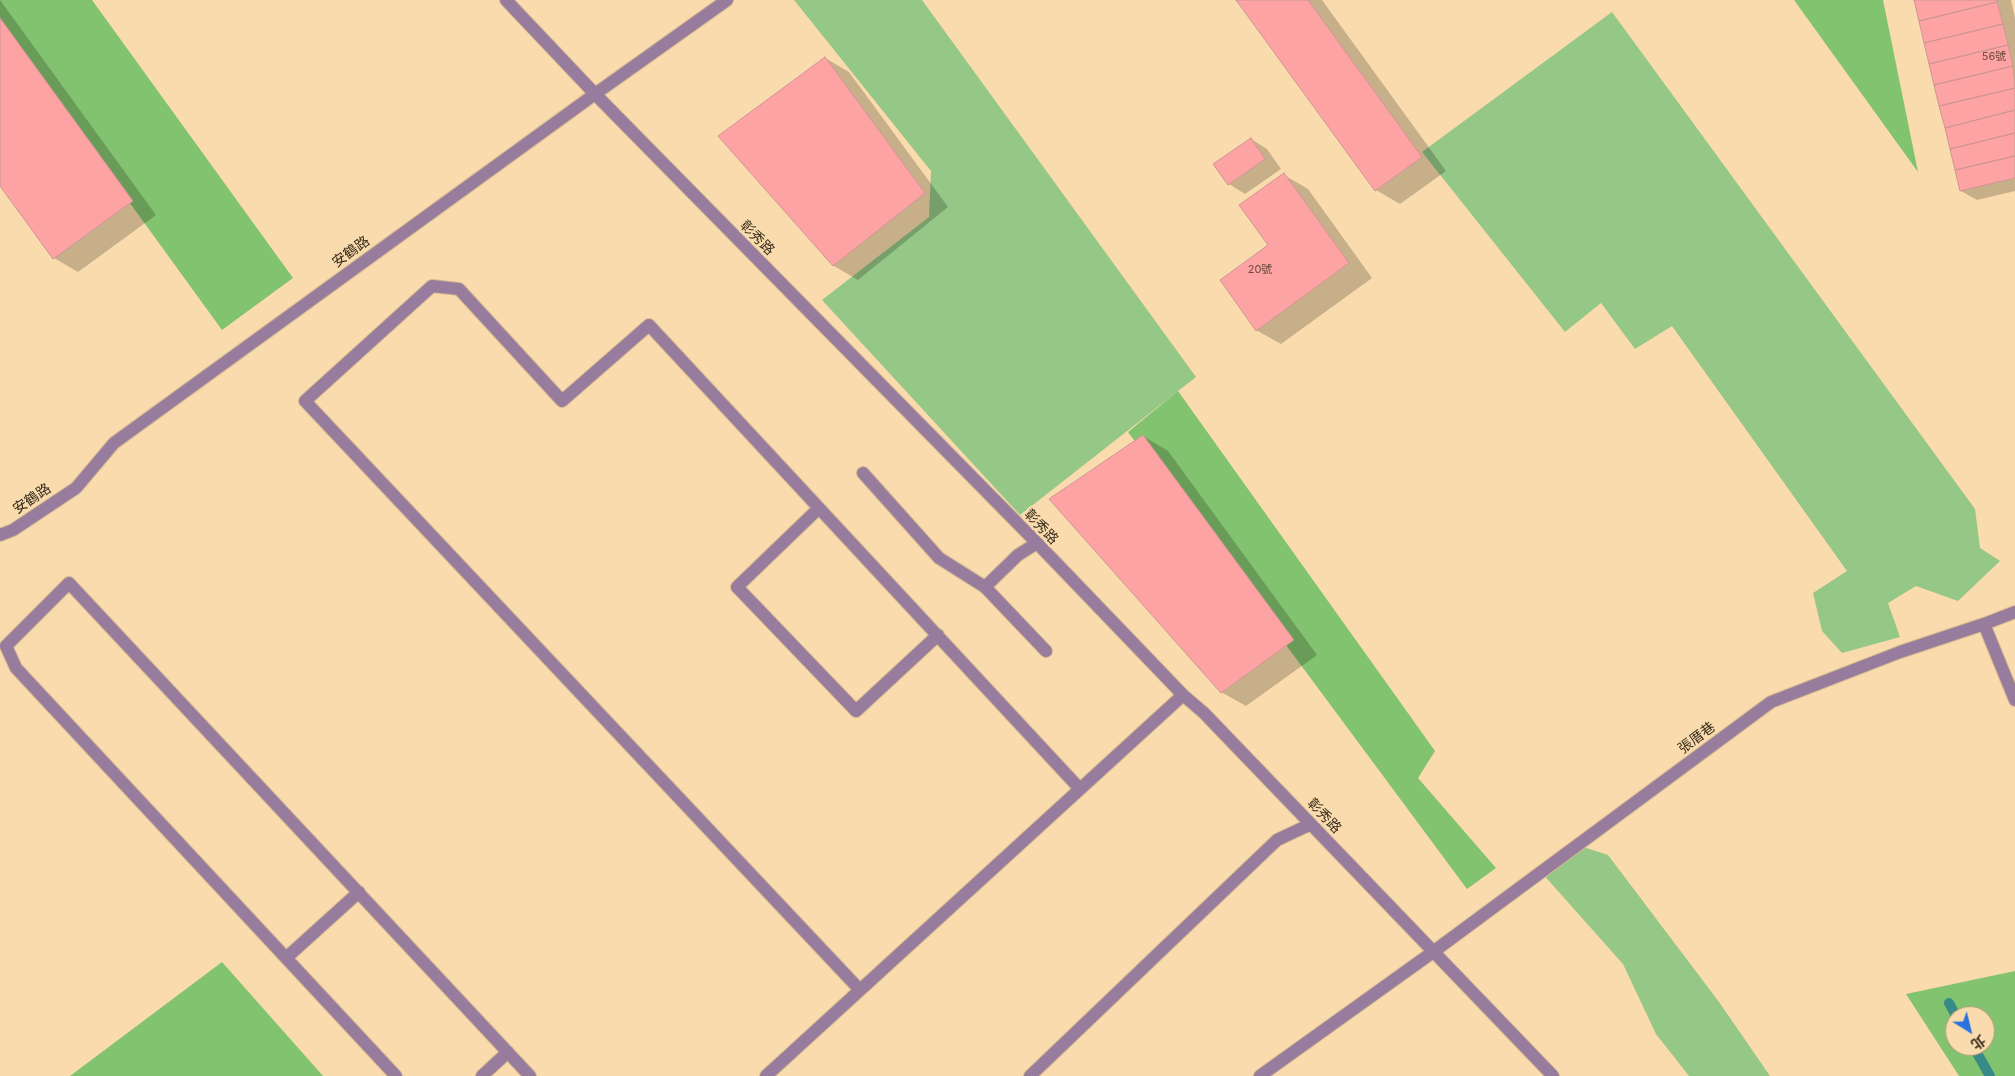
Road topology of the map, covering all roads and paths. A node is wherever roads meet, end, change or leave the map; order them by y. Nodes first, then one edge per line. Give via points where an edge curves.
1 (506, 0) edge
2 (727, 0) edge
3 (595, 94) junction
4 (863, 473) dead end
5 (819, 508) junction
6 (0, 535) edge
7 (1037, 544) junction
8 (985, 587) junction
9 (2015, 612) edge
10 (1984, 624) junction
11 (938, 635) junction
12 (1046, 650) dead end
13 (1183, 695) junction
14 (2015, 700) edge
15 (1080, 788) junction
16 (1311, 824) junction
17 (359, 892) junction
18 (1433, 952) junction
19 (286, 958) junction
20 (860, 990) junction
21 (508, 1052) junction
22 (396, 1076) edge
23 (482, 1076) edge
24 (530, 1076) edge
25 (766, 1076) edge
26 (1030, 1076) edge
27 (1260, 1076) edge
28 (1553, 1076) edge

1 - 3 street, 彰秀路
2 - 3 street, 安鶴路
3 - 6 street, 安鶴路 via 114,444 76,488
3 - 7 street, 彰秀路
4 - 8 street via 939,558
5 - 11 street
5 - 11 street via 737,587 856,711
5 - 20 street via 648,325 562,401 459,288 432,286 305,400
7 - 8 street via 1018,555
7 - 13 street, 彰秀路
8 - 12 street
9 - 10 street, 張厝巷
10 - 14 street
10 - 18 street, 張厝巷 via 1900,652 1771,702
11 - 15 street
13 - 15 street
13 - 16 street, 彰秀路
15 - 20 street
16 - 18 street, 彰秀路
16 - 26 street via 1277,840
17 - 19 street
17 - 19 street via 69,583 6,646 16,668
17 - 21 street
18 - 27 street, 張厝巷
18 - 28 street, 彰秀路
19 - 22 street
20 - 25 street
21 - 23 street
21 - 24 street

